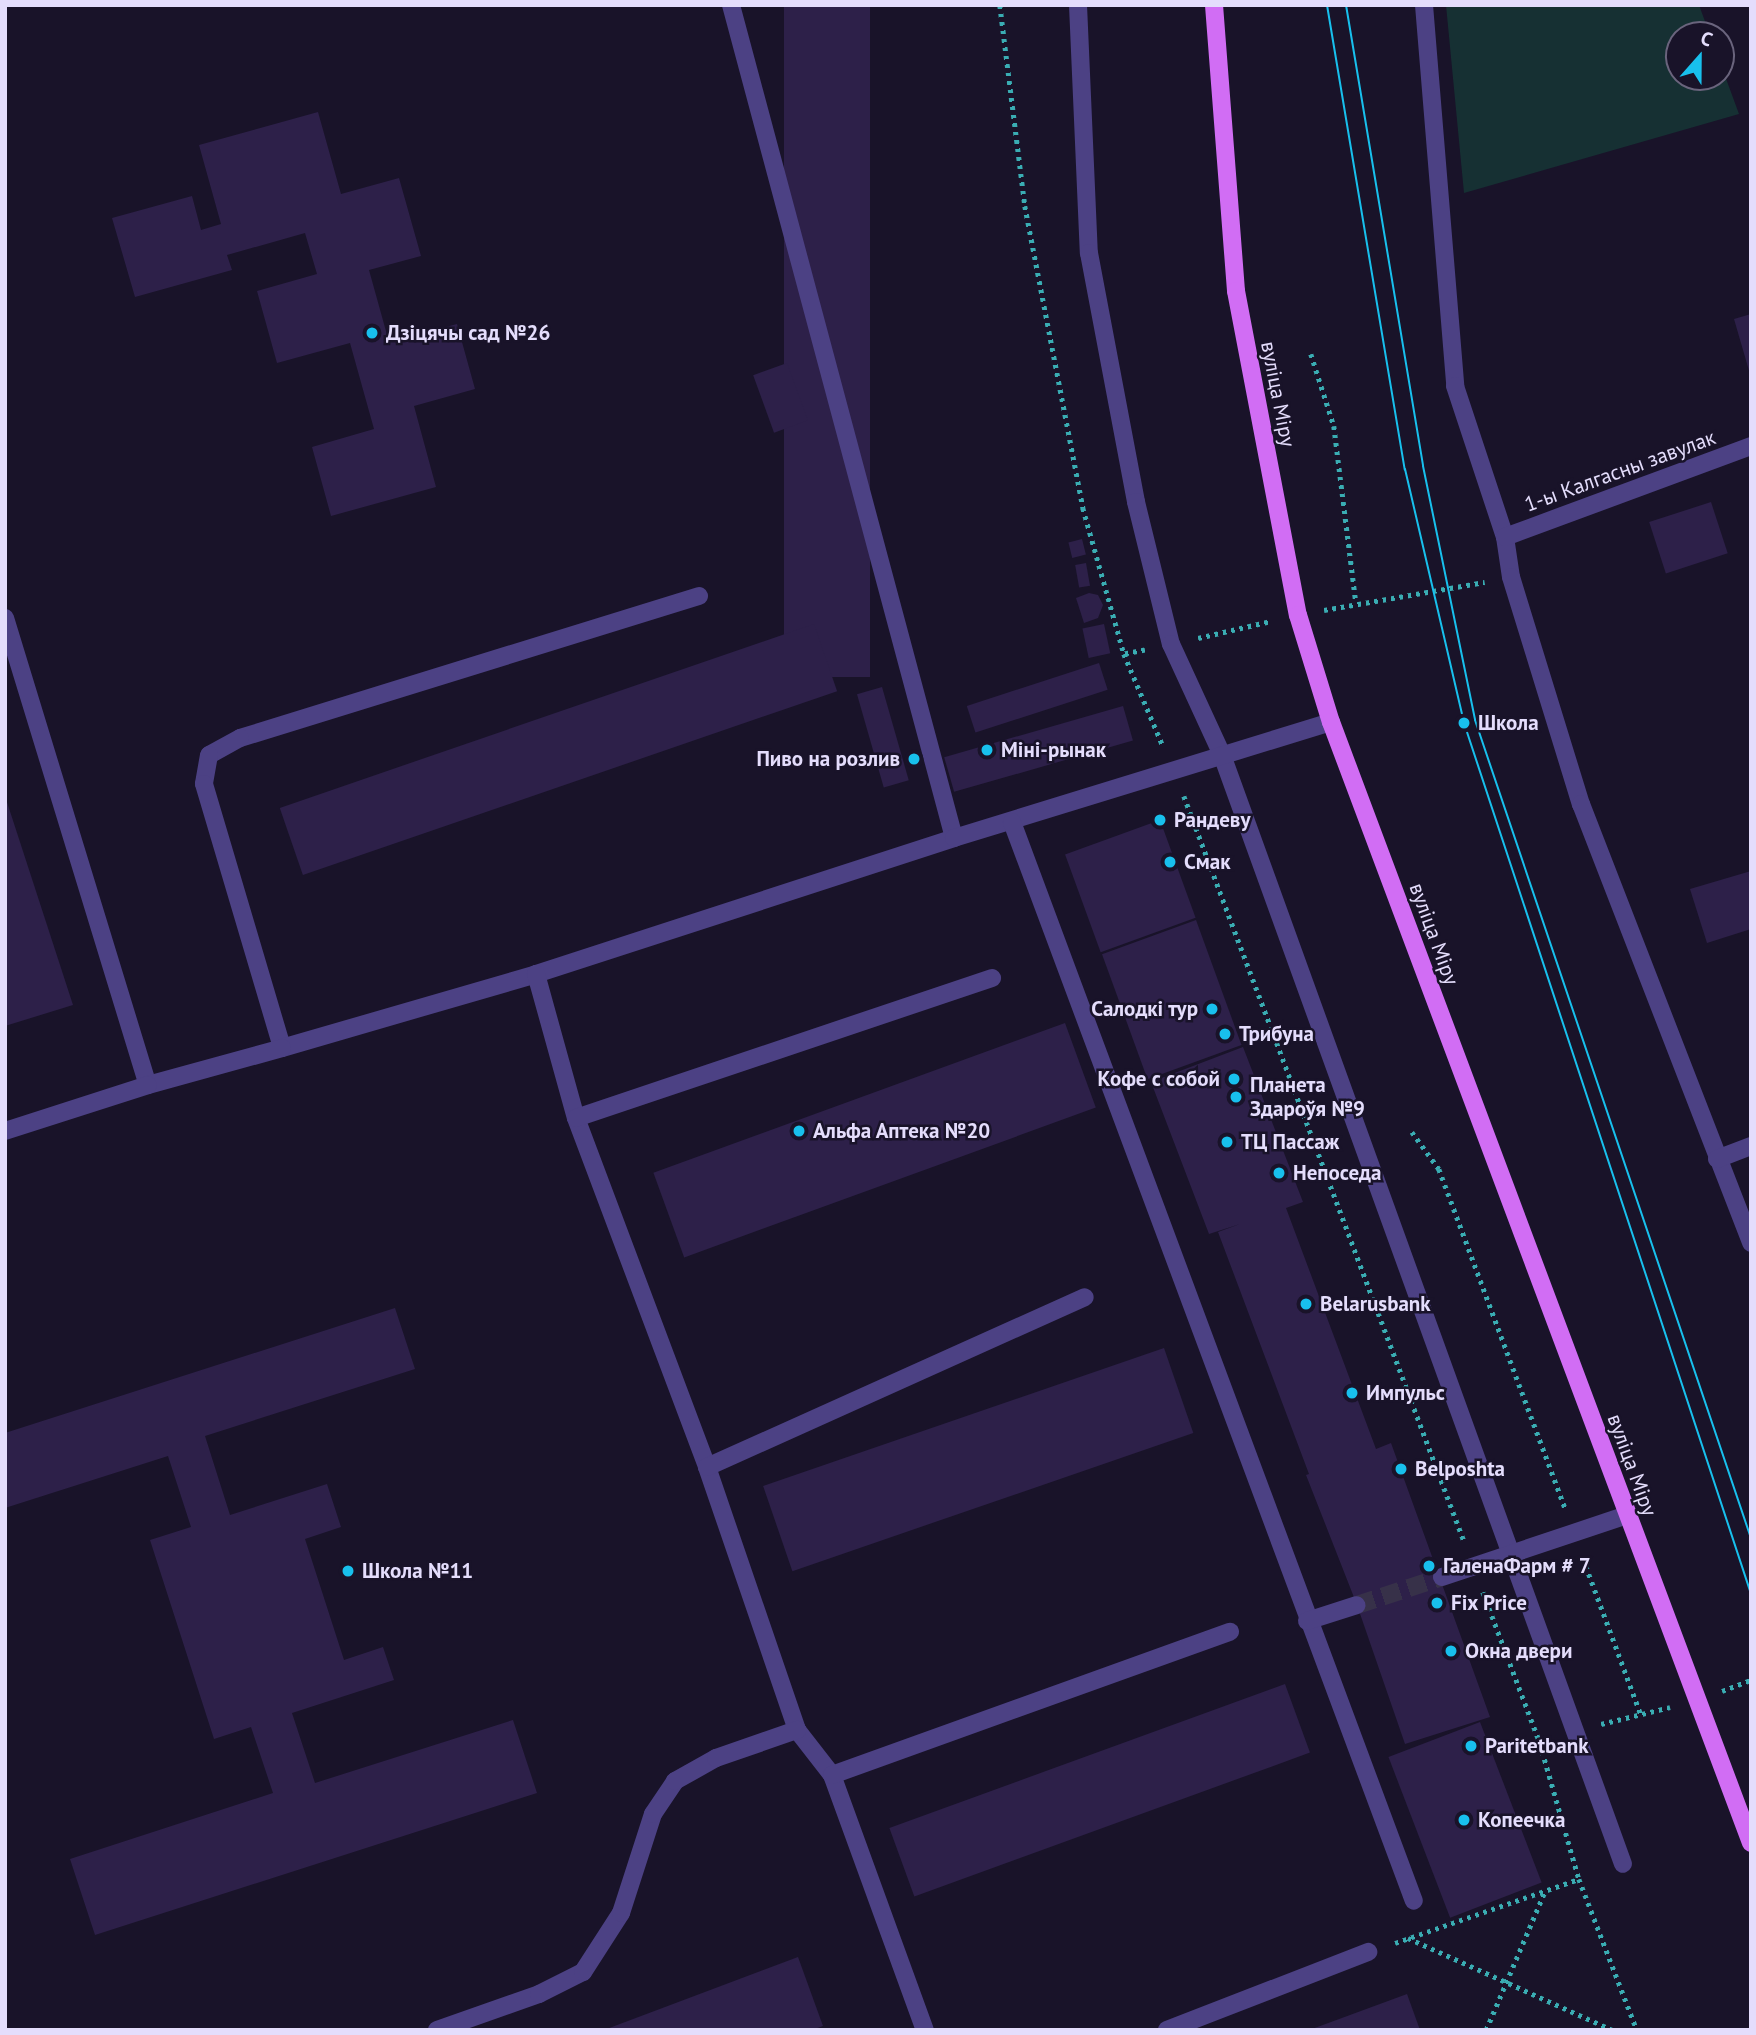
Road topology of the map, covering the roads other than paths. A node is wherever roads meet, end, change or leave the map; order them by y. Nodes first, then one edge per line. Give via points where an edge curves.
1 (731, 5) edge
2 (1078, 5) edge
3 (1214, 5) edge
4 (1424, 5) edge
5 (1751, 446) edge
6 (1505, 537) junction
7 (699, 596) dead end
8 (5, 618) edge
9 (1331, 722) junction
10 (1222, 755) junction
11 (1012, 822) junction
12 (954, 838) junction
13 (536, 974) junction
14 (992, 978) dead end
15 (282, 1048) junction
16 (148, 1085) junction
17 (576, 1118) junction
18 (5, 1131) edge
19 (1751, 1146) edge
20 (1717, 1159) junction
21 (1751, 1244) edge
22 (1086, 1297) dead end
23 (707, 1467) junction
24 (1626, 1515) junction
25 (1510, 1554) junction
26 (1442, 1577) tunnel mouth
27 (1357, 1605) tunnel mouth
28 (1307, 1621) junction
29 (1230, 1632) dead end
30 (797, 1731) junction
31 (832, 1774) junction
32 (1751, 1843) edge
33 (1623, 1864) dead end
34 (1414, 1901) dead end
35 (1368, 1952) road end
36 (438, 2030) edge
37 (925, 2030) edge
38 (1167, 2030) edge

1 - 12 street
2 - 10 street via 1089,253 1136,502 1171,644
3 - 9 main road, вуліца Міру via 1236,291 1298,615
4 - 6 street via 1455,386
5 - 6 street, 1-ы Калгасны завулак
6 - 20 street via 1511,577 1581,804
7 - 15 street via 240,738 209,755 204,785
8 - 16 street
9 - 10 street
9 - 24 main road, вуліца Міру
10 - 11 street
10 - 25 street
11 - 12 street
11 - 28 street
12 - 13 street
13 - 15 street
13 - 17 street
14 - 17 street
15 - 16 street
16 - 18 street
17 - 23 street
19 - 20 street
20 - 21 street
22 - 23 street
23 - 30 street
24 - 25 street
24 - 32 main road, вуліца Міру
25 - 26 street
25 - 33 street
27 - 28 street
28 - 34 street
29 - 31 street
30 - 31 street
30 - 36 street via 716,1758 676,1781 653,1814 621,1913 583,1972 539,1994
31 - 37 street
35 - 38 street

